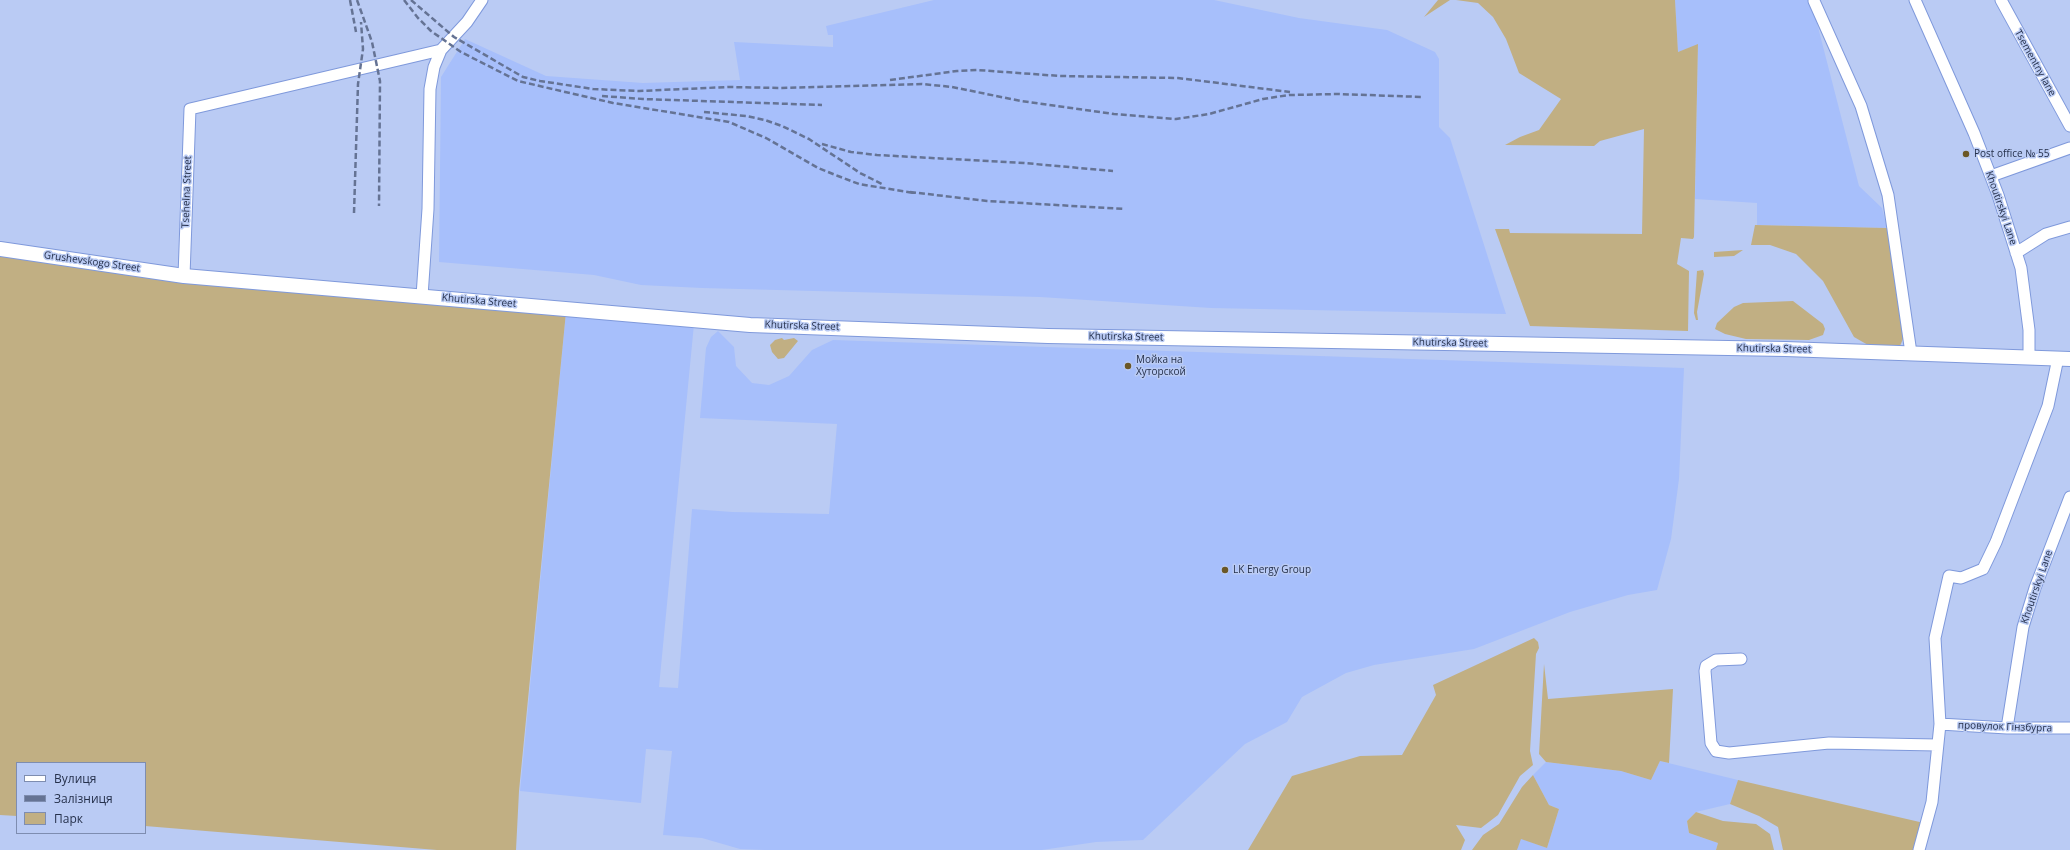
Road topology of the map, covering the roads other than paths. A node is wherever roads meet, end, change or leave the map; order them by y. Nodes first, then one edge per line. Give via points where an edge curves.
1 (482, 0) edge
2 (1915, 0) edge
3 (2001, 0) edge
4 (1814, 1) dead end
5 (441, 50) junction
6 (2070, 126) edge
7 (2070, 148) edge
8 (1991, 176) junction
9 (2070, 227) edge
10 (0, 249) edge
11 (2016, 253) junction
12 (184, 276) junction
13 (422, 296) junction
14 (1912, 353) junction
15 (2029, 357) junction
16 (2064, 358) edge
17 (2070, 497) edge
18 (1741, 659) dead end
19 (1940, 724) junction
20 (2007, 728) junction
21 (2070, 728) edge
22 (1937, 745) junction
23 (1919, 850) edge

1 - 5 street via 467,22
2 - 8 street, Khoutirskyi Lane
3 - 6 street, Tsementny lane
4 - 14 street via 1861,106 1888,195
5 - 12 street, Tsehelna Street via 190,109
5 - 13 street via 430,89 428,209
7 - 8 street
8 - 11 street, Khoutirskyi Lane
9 - 11 street via 2046,234
10 - 12 main road, Grushevskogo Street
11 - 15 street, Khoutirskyi Lane via 2021,268 2029,330
12 - 13 main road, Khutirska Street
13 - 14 main road, Khutirska Street via 750,325 1048,336
14 - 15 main road, Khutirska Street
15 - 16 main road, Khutirska Street
16 - 19 street via 1996,542 1983,569 1962,578 1949,576 1935,638
17 - 20 street, Khoutirskyi Lane via 2023,627
18 - 22 street via 1716,660 1706,666 1712,743 1716,751 1729,753 1830,744
19 - 20 street, провулок Гінзбурга
19 - 22 street
20 - 21 street, провулок Гінзбурга
22 - 23 street via 1932,802

